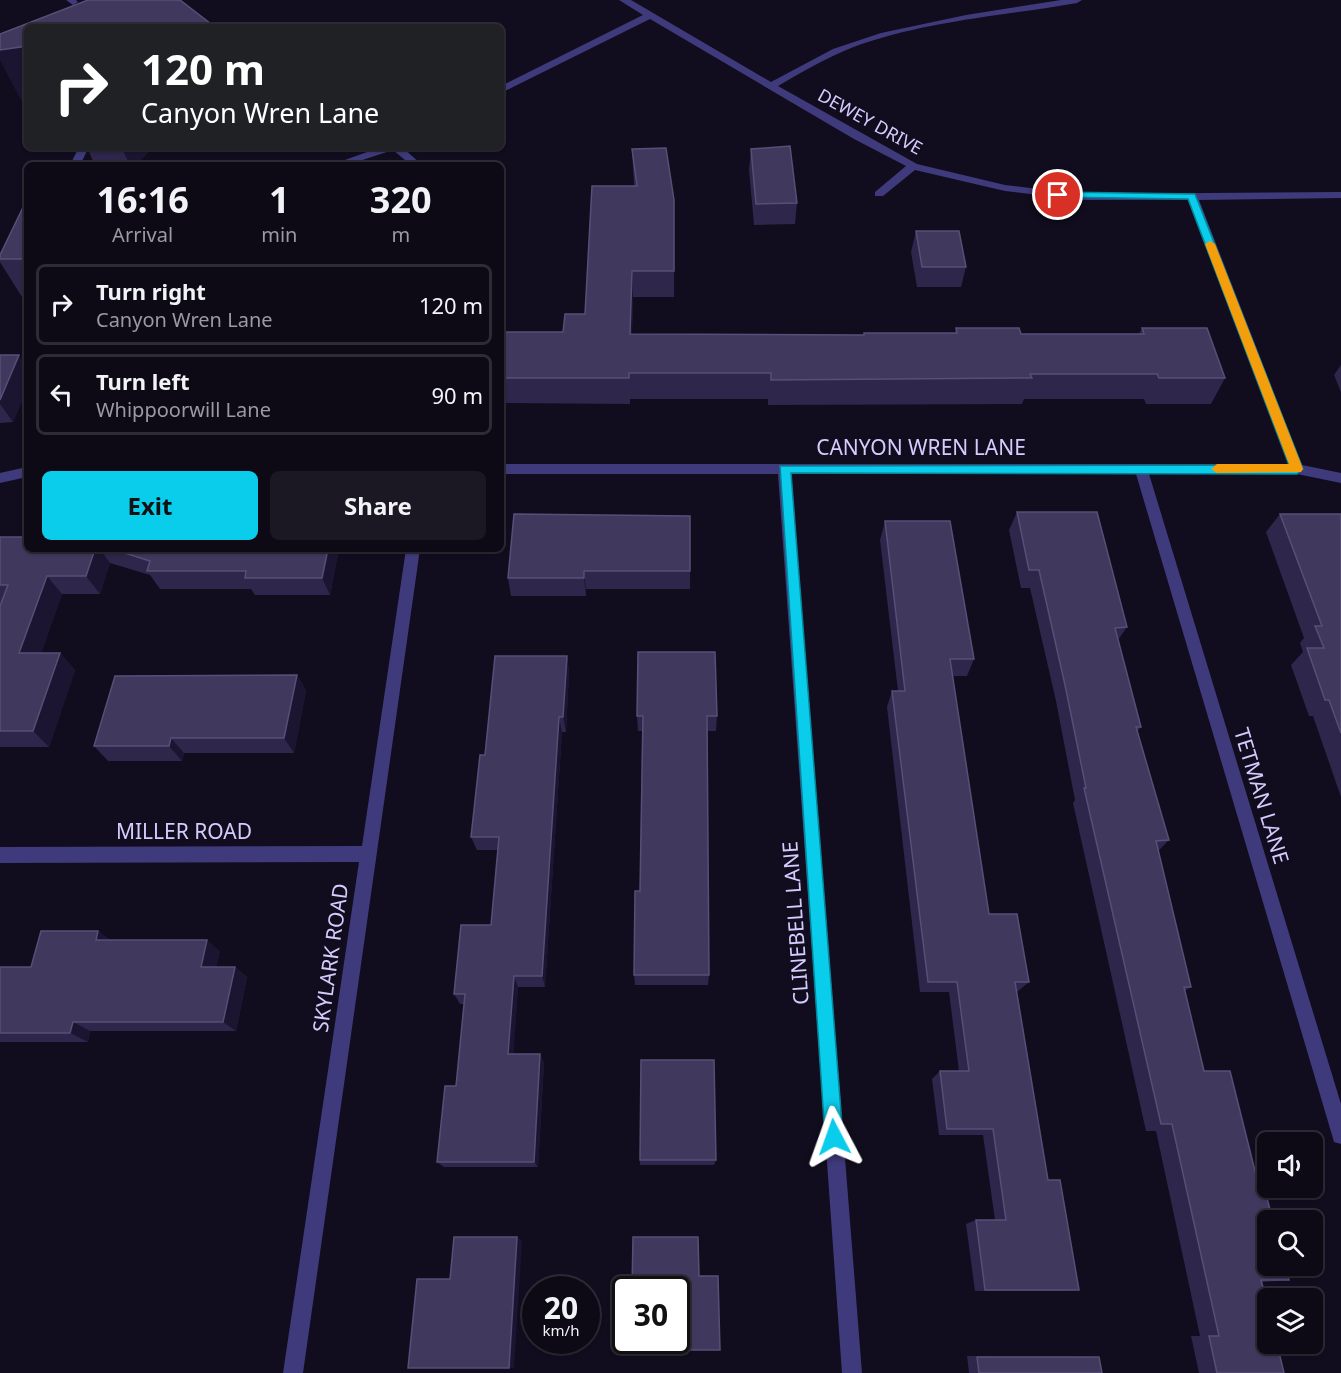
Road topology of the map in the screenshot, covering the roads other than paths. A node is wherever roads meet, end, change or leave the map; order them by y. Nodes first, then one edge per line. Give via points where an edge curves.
1 (624, 0) edge
2 (1077, 0) edge
3 (72, 1) edge
4 (84, 3) edge
5 (650, 16) junction
6 (772, 85) junction
7 (504, 89) edge
8 (384, 150) edge
9 (398, 150) edge
10 (346, 162) edge
11 (413, 162) edge
12 (913, 166) junction
13 (879, 194) dead end
14 (1341, 195) edge
15 (1192, 196) junction
16 (1141, 468) junction
17 (504, 469) edge
18 (784, 469) junction
19 (1297, 469) junction
20 (24, 473) edge
21 (0, 478) edge
22 (1341, 478) edge
23 (413, 552) edge
24 (369, 854) junction
25 (0, 855) edge
26 (1341, 1135) edge
27 (293, 1373) edge
28 (852, 1373) edge

1 - 5 street, DEWEY DRIVE
2 - 6 street via 888,34 826,55
3 - 4 street
5 - 6 street, DEWEY DRIVE
5 - 7 street
6 - 12 street, DEWEY DRIVE
8 - 10 street
9 - 11 street
12 - 13 street
12 - 15 street, DEWEY DRIVE via 1038,194
14 - 15 street, DEWEY DRIVE
15 - 19 street
16 - 18 street, CANYON WREN LANE
16 - 19 street, CANYON WREN LANE
16 - 26 street, TETMAN LANE
17 - 18 street, CANYON WREN LANE
18 - 28 street, CLINEBELL LANE
19 - 22 street, CANYON WREN LANE
20 - 21 street
23 - 24 street, SKYLARK ROAD
24 - 25 street, MILLER ROAD
24 - 27 street, SKYLARK ROAD

